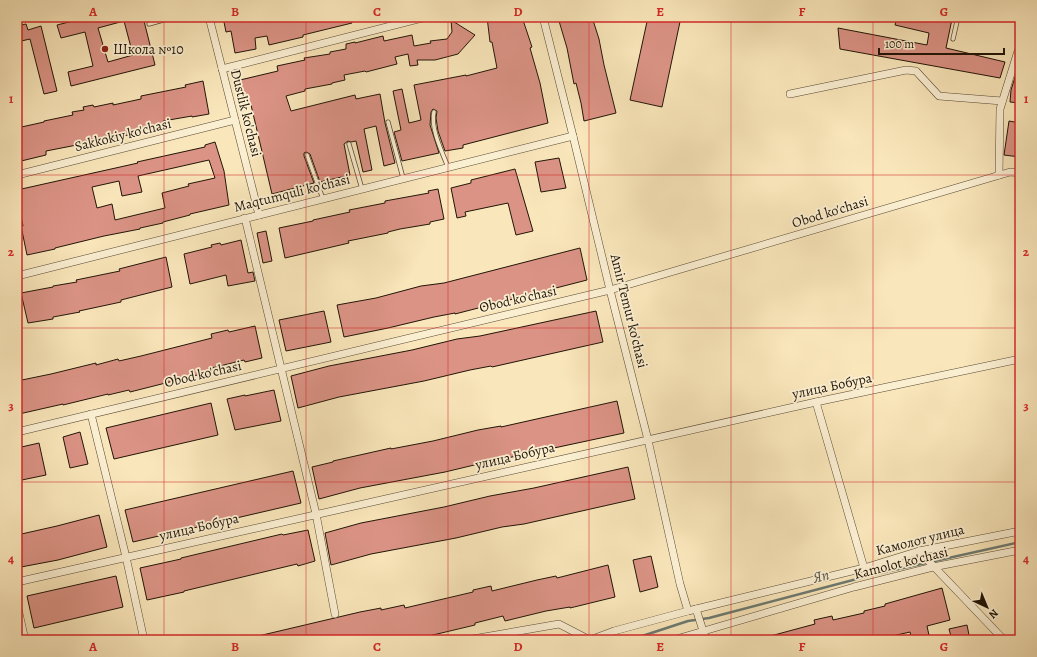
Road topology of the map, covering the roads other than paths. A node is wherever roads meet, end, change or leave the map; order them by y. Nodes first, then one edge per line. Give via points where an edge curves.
1 (174, 17) edge
2 (209, 17) edge
3 (543, 17) edge
4 (958, 17) edge
5 (422, 18) edge
6 (149, 24) dead end
7 (953, 39) dead end
8 (1018, 51) dead end
9 (222, 69) junction
10 (790, 94) dead end
11 (1002, 101) junction
12 (434, 112) dead end
13 (235, 120) junction
14 (388, 122) dead end
15 (573, 136) junction
16 (349, 144) dead end
17 (307, 155) dead end
18 (448, 167) junction
19 (1020, 174) edge
20 (17, 175) edge
21 (999, 175) junction
22 (403, 178) junction
23 (362, 189) junction
24 (323, 199) junction
25 (259, 214) junction
26 (245, 218) junction
27 (17, 276) edge
28 (610, 290) junction
29 (1020, 359) edge
30 (281, 369) junction
31 (816, 402) junction
32 (91, 414) junction
33 (17, 432) edge
34 (648, 440) junction
35 (316, 514) junction
36 (1020, 531) edge
37 (1020, 550) edge
38 (921, 554) junction
39 (126, 557) junction
40 (931, 565) junction
41 (864, 568) junction
42 (17, 582) edge
43 (17, 604) edge
44 (688, 611) junction
45 (697, 612) junction
46 (336, 614) dead end
47 (703, 629) junction
48 (25, 640) edge
49 (144, 640) edge
50 (467, 640) edge
51 (590, 640) edge
52 (673, 640) edge
53 (706, 640) edge
54 (1004, 640) edge

1 - 6 lane
2 - 9 street, Dustlik ko'chasi
3 - 15 street, Amir Temur ko'chasi
4 - 7 lane
5 - 9 street
8 - 11 street
9 - 13 street, Dustlik ko'chasi
10 - 11 street via 906,70 916,71 940,96
11 - 21 street
12 - 18 lane via 432,119
13 - 20 street, Sakkokiy ko'chasi
13 - 25 street, Dustlik ko'chasi
14 - 22 lane
15 - 18 street, Maqtumquli ko'chasi
15 - 28 street, Amir Temur ko'chasi
16 - 23 lane
17 - 24 lane
18 - 22 street, Maqtumquli ko'chasi
19 - 21 street, Obod ko'chasi via 1010,172
21 - 28 street, Obod ko'chasi
22 - 23 street, Maqtumquli ko'chasi
23 - 24 street, Maqtumquli ko'chasi
24 - 25 street, Maqtumquli ko'chasi
25 - 26 street, Maqtumquli ko'chasi
26 - 27 street, Maqtumquli ko'chasi
26 - 30 street
28 - 30 street, Obod ko'chasi
28 - 34 street, Amir Temur ko'chasi
29 - 31 street, улица Бобура
30 - 32 street, Obod ko'chasi
30 - 35 street
31 - 34 street, улица Бобура
31 - 41 street
32 - 33 street, Obod ko'chasi
32 - 39 street
34 - 35 street, улица Бобура
34 - 44 street, Amir Temur ko'chasi
35 - 39 street, улица Бобура
35 - 46 street
36 - 38 street, Камолот улица
37 - 40 street, Kamolot ko'chasi
38 - 40 street
38 - 41 street, Камолот улица
39 - 42 street, улица Бобура
39 - 49 street
40 - 47 street, Kamolot ko'chasi
40 - 54 street
41 - 45 street, Камолот улица
43 - 48 street
44 - 45 street, Камолот улица
44 - 51 street
45 - 47 street
47 - 52 street, Kamolot ko'chasi
47 - 53 street
50 - 51 street via 559,624

